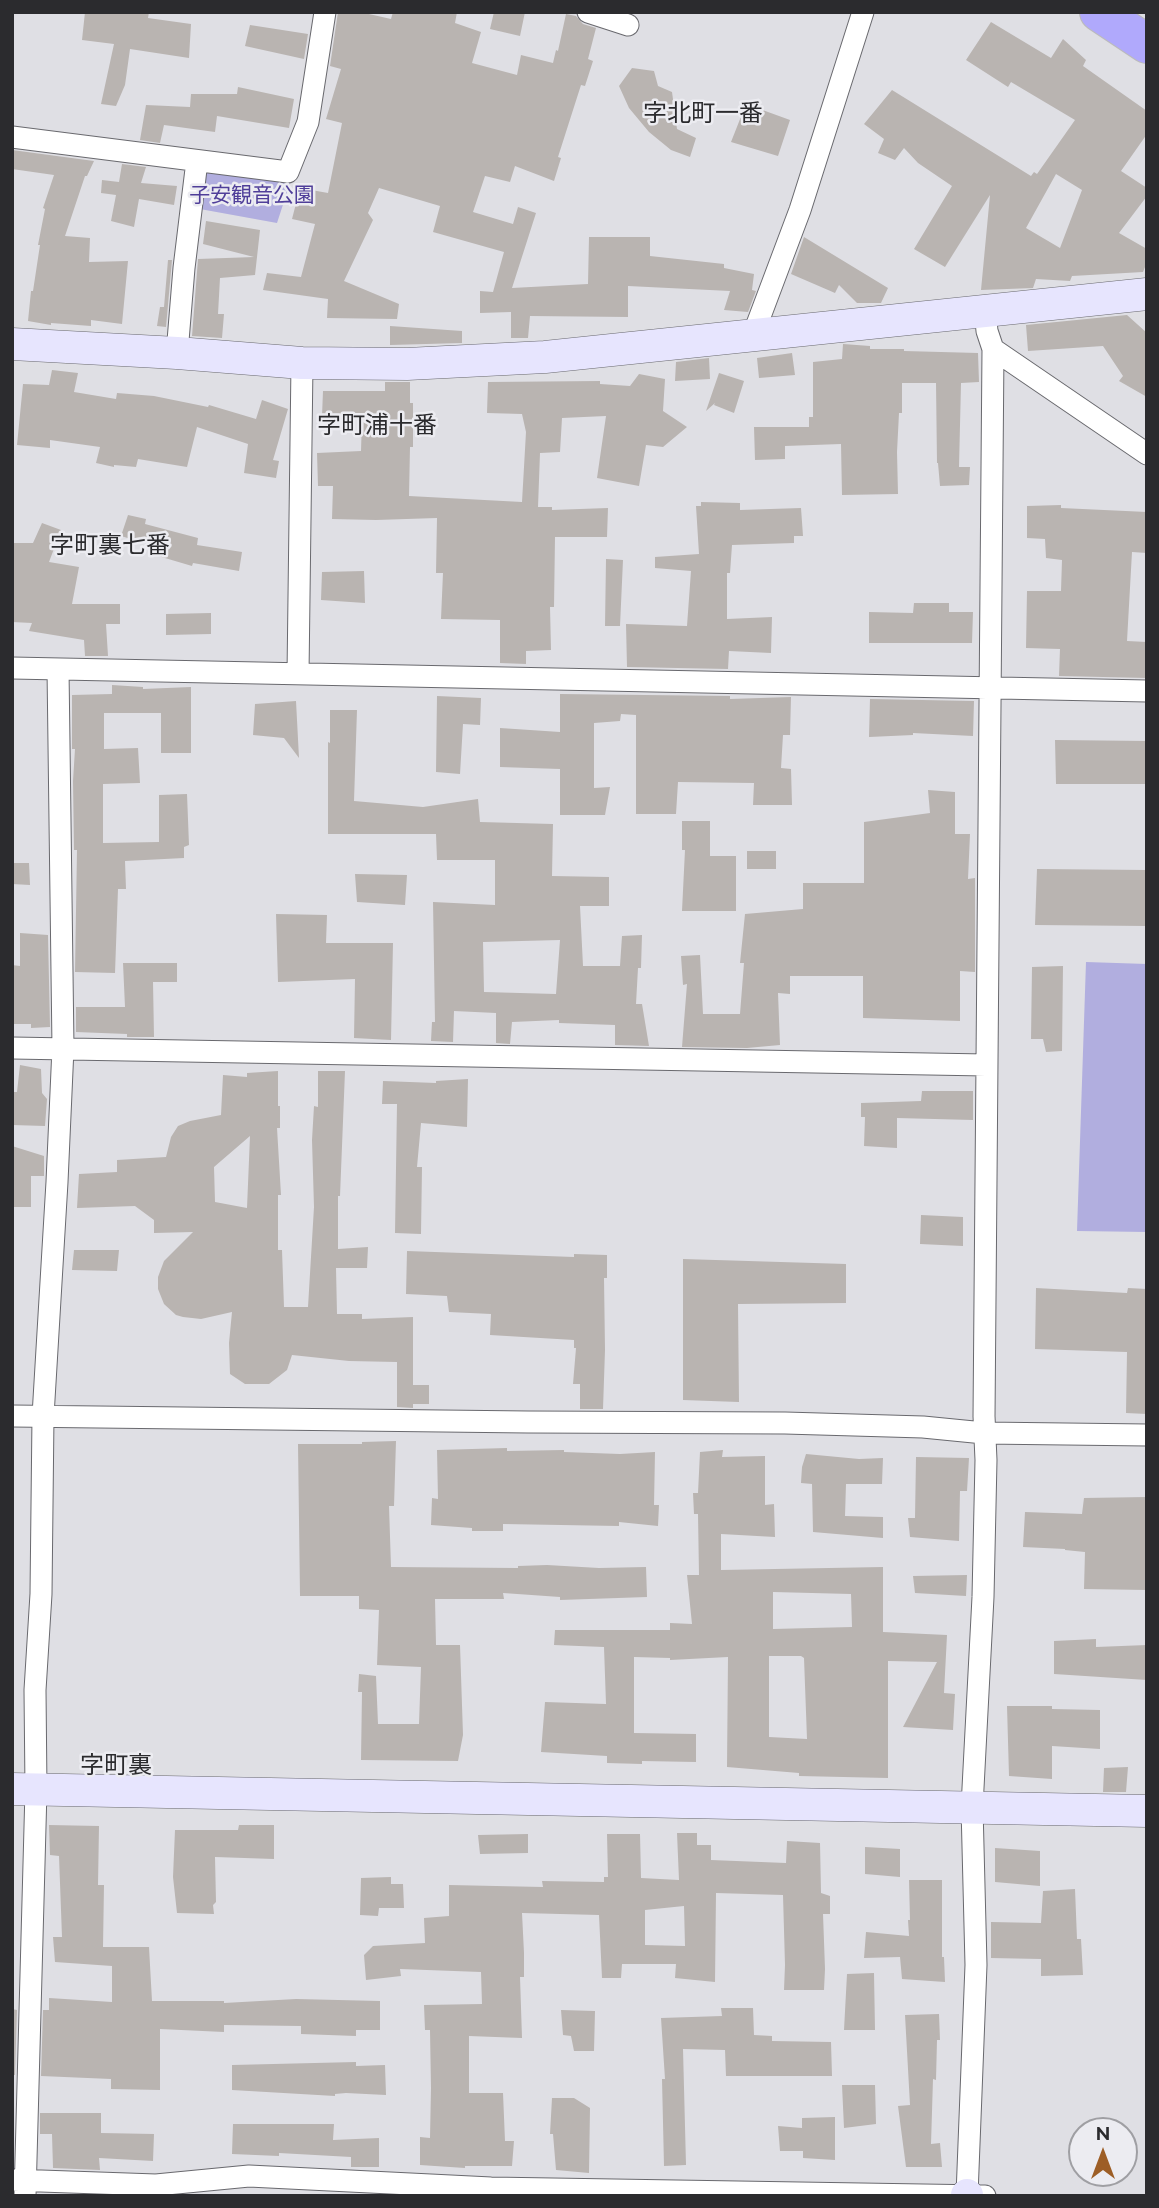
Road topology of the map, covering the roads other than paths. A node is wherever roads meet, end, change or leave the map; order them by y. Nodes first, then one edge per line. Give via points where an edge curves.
1 (325, 12) edge
2 (587, 12) edge
3 (863, 12) edge
4 (1099, 12) edge
5 (628, 24) dead end
6 (1147, 44) edge
7 (12, 137) edge
8 (197, 161) junction
9 (1147, 294) edge
10 (985, 310) junction
11 (753, 335) junction
12 (12, 344) edge
13 (993, 349) junction
14 (177, 353) junction
15 (302, 363) junction
16 (1147, 454) edge
17 (12, 668) edge
18 (58, 669) junction
19 (298, 674) junction
20 (990, 688) junction
21 (1147, 691) edge
22 (12, 1048) edge
23 (62, 1048) junction
24 (986, 1065) junction
25 (12, 1416) edge
26 (43, 1416) junction
27 (984, 1433) junction
28 (1147, 1435) edge
29 (24, 1790) edge
30 (972, 1807) junction
31 (1147, 1811) edge
32 (20, 2186) edge
33 (967, 2196) edge
34 (985, 2196) edge

1 - 8 street via 308,122 288,172
2 - 5 street
3 - 11 street via 797,218
4 - 6 highway
7 - 8 street
8 - 14 street
9 - 10 street
10 - 11 street
10 - 13 street
11 - 15 street via 545,357 407,364
12 - 14 street
13 - 16 street
13 - 20 street
14 - 15 street
15 - 19 street
17 - 18 street
18 - 19 street
18 - 23 street
19 - 20 street
20 - 21 street
20 - 24 street
22 - 23 street
23 - 24 street
23 - 26 street
24 - 27 street
25 - 26 street
26 - 27 street via 785,1423
26 - 29 street via 41,1594
27 - 28 street
27 - 30 street via 984,1597
29 - 30 street
29 - 32 street
30 - 31 street
30 - 33 street via 976,1965
32 - 33 street via 156,2185 249,2176 491,2189
33 - 34 street

